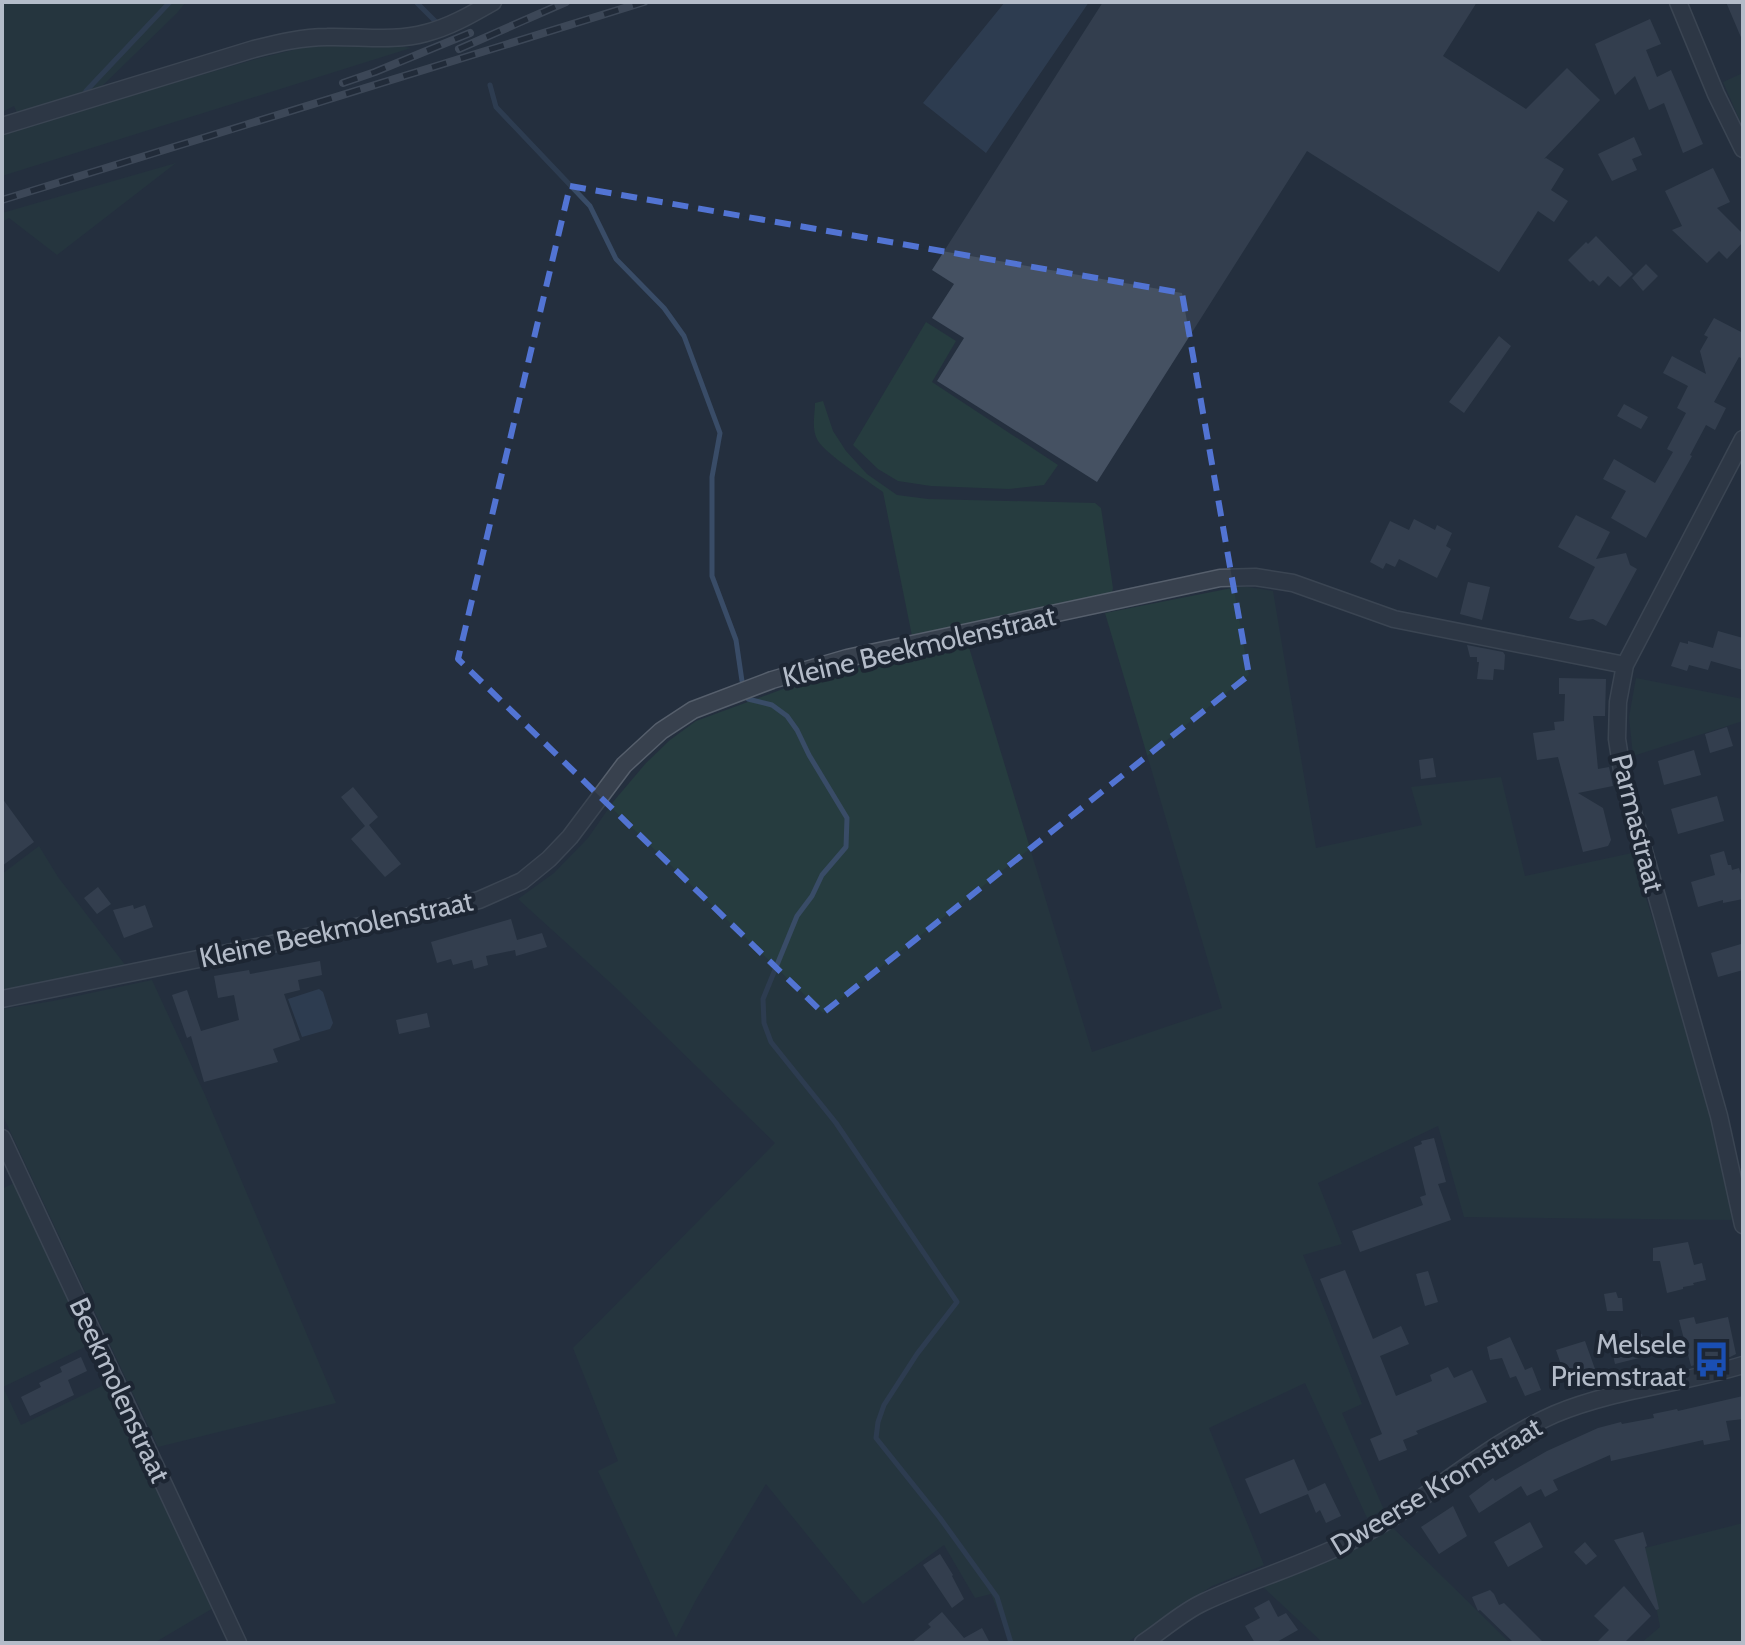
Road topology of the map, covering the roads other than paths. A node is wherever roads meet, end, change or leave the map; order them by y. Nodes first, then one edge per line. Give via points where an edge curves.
1 (493, 2) edge
2 (1678, 2) edge
3 (2, 126) edge
4 (1743, 149) edge
5 (1743, 439) edge
6 (1625, 665) junction
7 (2, 999) edge
8 (2, 1138) edge
9 (1743, 1225) edge
10 (1743, 1365) edge
11 (238, 1643) edge
12 (1143, 1643) edge

1 - 3 street via 427,33 294,39
2 - 4 street
5 - 6 street, Parmastraat
6 - 7 street, Kleine Beekmolenstraat via 1394,619 1293,583 1220,578 847,658 693,710 624,765 549,859 522,881 479,900
6 - 9 street, Parmastraat via 1617,739 1623,777 1719,1116
8 - 11 street, Beekmolenstraat
10 - 12 street, Dweerse Kromstraat via 1556,1414 1507,1438 1357,1538 1201,1604

